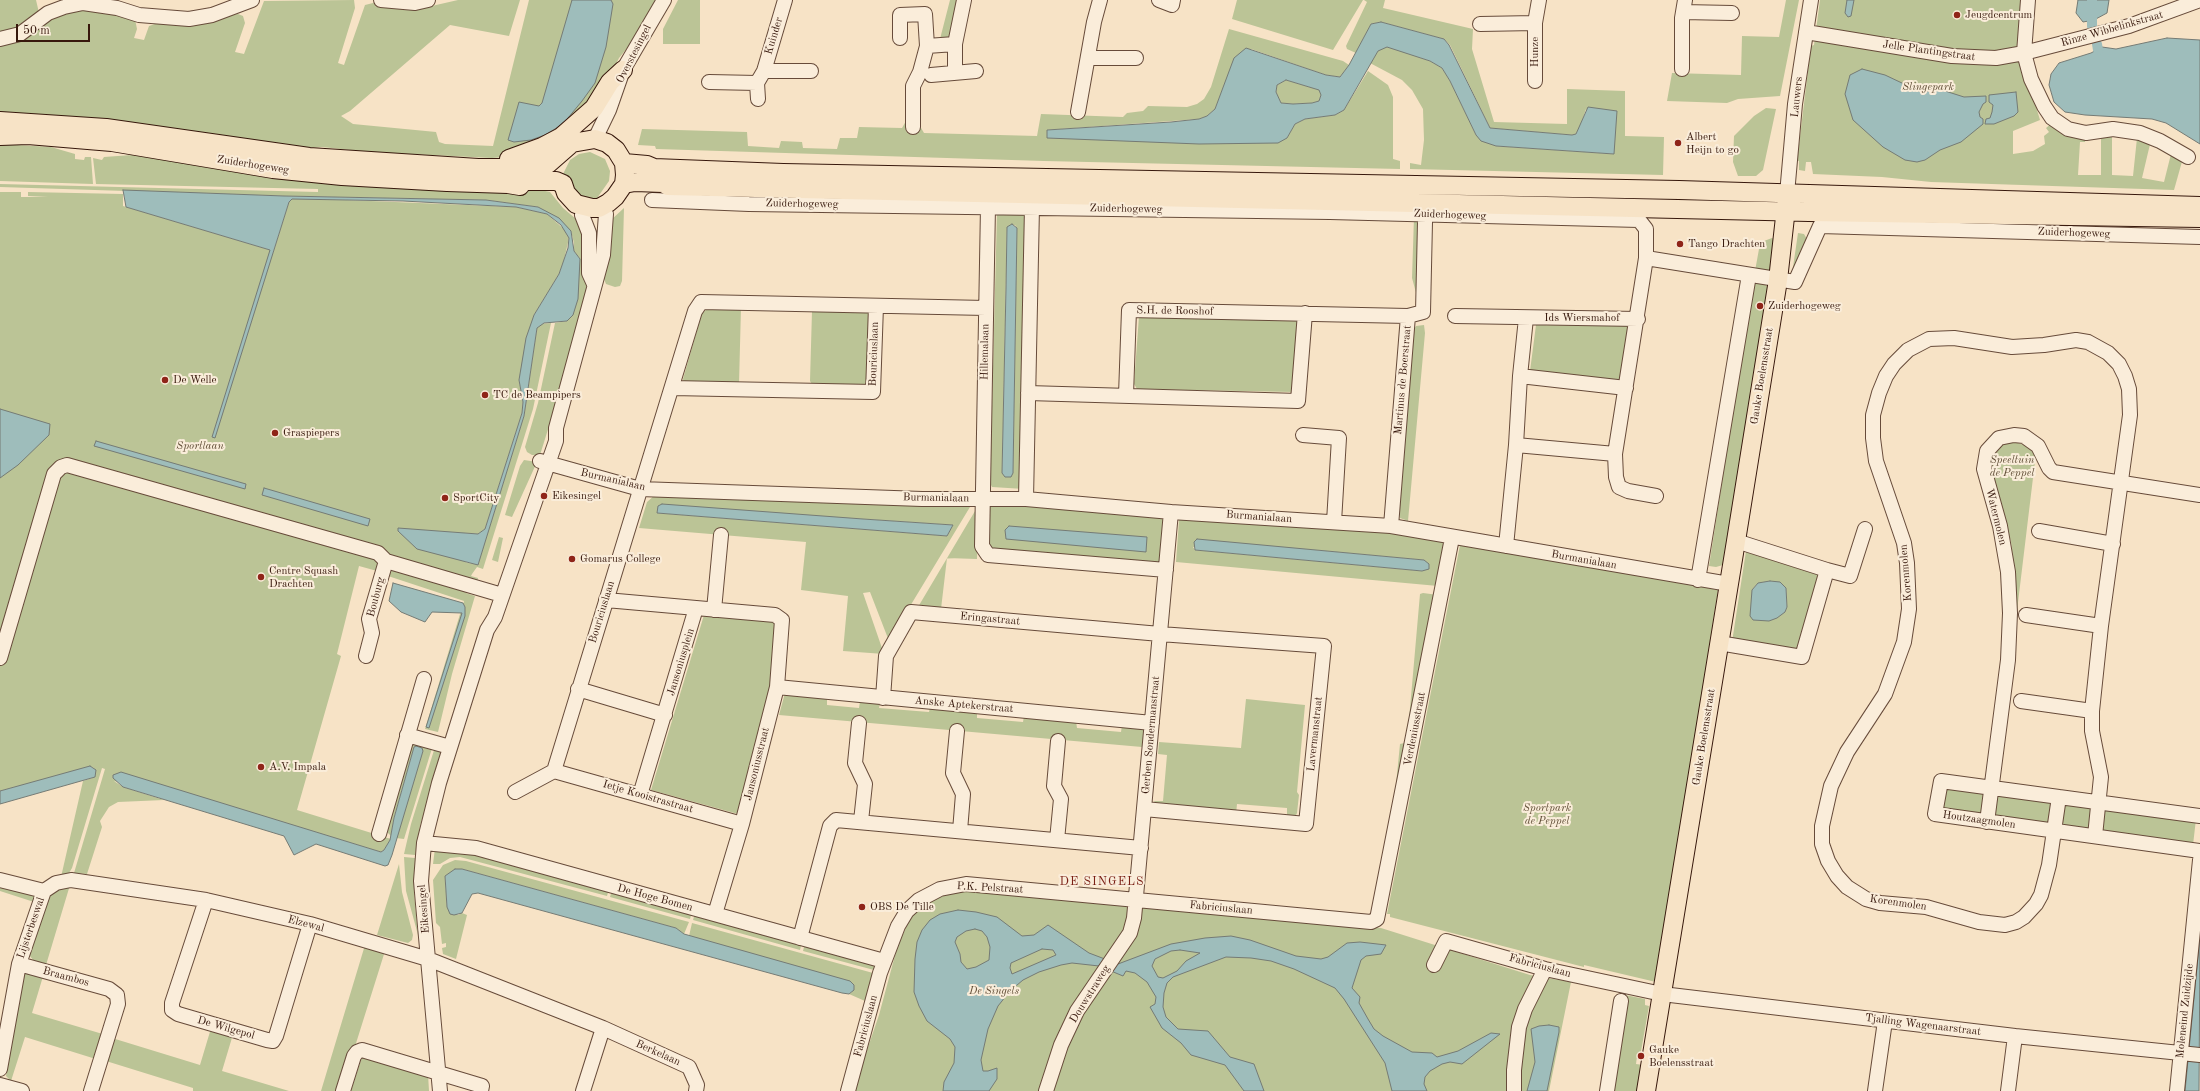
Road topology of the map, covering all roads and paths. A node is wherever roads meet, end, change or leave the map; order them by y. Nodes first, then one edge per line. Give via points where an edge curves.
1 (252, 0) edge
2 (381, 0) edge
3 (428, 0) edge
4 (664, 0) edge
5 (785, 0) edge
6 (964, 0) edge
7 (1100, 0) edge
8 (1159, 0) edge
9 (1173, 0) edge
10 (1539, 0) edge
11 (1811, 0) edge
12 (2028, 0) edge
13 (2200, 0) edge
14 (1684, 6) edge
15 (1732, 13) dead end
16 (1535, 23) junction
17 (1480, 24) dead end
18 (1806, 32) junction
19 (900, 38) dead end
20 (0, 39) edge
21 (955, 44) junction
22 (927, 46) junction
23 (2024, 53) junction
24 (1088, 58) junction
25 (1136, 58) dead end
26 (1682, 69) dead end
27 (623, 70) junction
28 (811, 71) dead end
29 (976, 71) dead end
30 (955, 72) junction
31 (931, 75) dead end
32 (761, 77) junction
33 (1534, 80) dead end
34 (709, 82) dead end
35 (758, 99) dead end
36 (1078, 112) dead end
37 (0, 121) edge
38 (913, 127) dead end
39 (0, 136) edge
40 (598, 143) junction
41 (2188, 157) dead end
42 (478, 168) junction
43 (556, 173) junction
44 (505, 176) junction
45 (624, 176) junction
46 (652, 200) dead end
47 (1786, 202) junction
48 (988, 206) junction
49 (2200, 206) edge
50 (1032, 207) junction
51 (599, 211) junction
52 (2200, 218) edge
53 (1425, 222) dead end
54 (2200, 237) edge
55 (1646, 258) junction
56 (1749, 275) junction
57 (1778, 280) junction
58 (594, 284) junction
59 (876, 306) junction
60 (986, 308) junction
61 (1305, 314) junction
62 (1408, 316) junction
63 (1455, 316) dead end
64 (1526, 318) junction
65 (1638, 319) junction
66 (1520, 376) junction
67 (672, 388) junction
68 (1626, 388) junction
69 (1028, 393) junction
70 (1126, 395) junction
71 (1304, 435) dead end
72 (1516, 445) junction
73 (1615, 454) junction
74 (544, 462) junction
75 (2121, 483) junction
76 (640, 489) junction
77 (2200, 495) edge
78 (1656, 496) dead end
79 (983, 499) junction
80 (1026, 499) junction
81 (1171, 512) junction
82 (1334, 522) junction
83 (1391, 526) junction
84 (1865, 529) dead end
85 (2038, 531) dead end
86 (721, 535) dead end
87 (1452, 538) junction
88 (1736, 541) junction
89 (2113, 544) junction
90 (1506, 546) junction
91 (386, 561) junction
92 (1166, 570) junction
93 (1827, 570) junction
94 (1698, 580) junction
95 (1729, 584) junction
96 (498, 594) junction
97 (606, 600) junction
98 (696, 608) junction
99 (714, 610) junction
100 (2026, 615) dead end
101 (2101, 626) junction
102 (1160, 634) junction
103 (1719, 643) junction
104 (366, 656) dead end
105 (0, 658) edge
106 (424, 678) dead end
107 (776, 687) junction
108 (578, 689) junction
109 (883, 698) junction
110 (2021, 701) dead end
111 (2092, 711) junction
112 (665, 715) junction
113 (859, 723) dead end
114 (1152, 723) junction
115 (957, 731) dead end
116 (408, 734) junction
117 (1058, 741) dead end
118 (450, 747) junction
119 (554, 771) junction
120 (1992, 788) junction
121 (515, 792) dead end
122 (640, 795) junction
123 (2058, 797) junction
124 (2099, 802) junction
125 (1144, 809) junction
126 (2200, 816) edge
127 (861, 821) junction
128 (1987, 822) junction
129 (742, 824) junction
130 (960, 831) junction
131 (2054, 831) junction
132 (379, 834) dead end
133 (2095, 836) junction
134 (1057, 840) junction
135 (424, 843) junction
136 (1141, 848) junction
137 (2200, 851) edge
138 (2200, 860) edge
139 (0, 880) edge
140 (44, 891) junction
141 (206, 900) junction
142 (1136, 900) junction
143 (715, 914) junction
144 (1377, 919) joint
145 (310, 924) junction
146 (800, 938) junction
147 (428, 958) junction
148 (884, 961) junction
149 (19, 964) junction
150 (1434, 965) dead end
151 (1545, 969) junction
152 (1662, 994) junction
153 (1621, 1001) dead end
154 (1885, 1021) junction
155 (603, 1028) junction
156 (2015, 1036) junction
157 (2183, 1054) junction
158 (2200, 1055) edge
159 (0, 1069) edge
160 (439, 1074) junction
161 (0, 1085) edge
162 (22, 1091) edge
163 (90, 1091) edge
164 (344, 1091) edge
165 (440, 1091) edge
166 (481, 1091) edge
167 (583, 1091) edge
168 (696, 1091) edge
169 (848, 1091) edge
170 (1046, 1091) edge
171 (1514, 1091) edge
172 (1607, 1091) edge
173 (1646, 1091) edge
174 (1875, 1091) edge
175 (2008, 1091) edge
176 (2177, 1091) edge

1 - 20 street via 204,17 189,19 138,15 105,5 83,3 48,13 20,34
2 - 3 street via 415,3
4 - 27 street, Overstesingel
5 - 32 street, Kuinder
6 - 21 street
7 - 24 street
8 - 9 street via 1172,5
10 - 16 street, Hunze
11 - 18 street, Lauwers
12 - 23 street
13 - 23 street, Rinze Wibbelinkstraat via 2129,26
14 - 15 street
14 - 26 street
16 - 17 street, Hunze
16 - 33 street, Hunze
18 - 23 street, Jelle Plantingstraat via 1952,56 1988,59
18 - 47 street, Lauwers via 1795,104
19 - 22 street via 900,15 925,14
21 - 22 street
21 - 30 street
22 - 38 street via 913,86
23 - 41 street via 2031,79 2044,106 2052,118 2068,129 2086,133 2113,129 2140,133
24 - 25 street
24 - 36 street
27 - 40 street, Overstesingel
27 - 42 main road via 610,82 594,108 561,137 529,153
28 - 32 street, Kuinder
29 - 30 street
30 - 31 street
32 - 34 street, Kuinder
32 - 35 street, Kuinder
37 - 42 main road, Zuiderhogeweg via 106,128 309,157
39 - 44 main road, Zuiderhogeweg via 28,135 112,142 273,169 342,176 447,182
40 - 43 main road via 572,142
40 - 45 main road
42 - 44 main road, Zuiderhogeweg
43 - 44 main road, Zuiderhogeweg via 519,181
43 - 44 main road, Zuiderhogeweg via 548,164 511,165
43 - 51 main road via 566,193 576,204
45 - 47 main road, Zuiderhogeweg via 648,172 654,168
45 - 47 main road, Zuiderhogeweg via 635,182 663,183 668,186
45 - 51 main road via 620,192
46 - 48 street, Zuiderhogeweg via 748,204
47 - 49 main road, Zuiderhogeweg
47 - 52 main road, Zuiderhogeweg
47 - 57 main road, Gauke Boelensstraat
48 - 50 street, Zuiderhogeweg
48 - 60 street, Hillemalaan
50 - 55 street, Zuiderhogeweg via 1639,220 1646,229
50 - 69 street
51 - 58 street, Eikesingel via 603,256
51 - 58 street, Eikesingel via 589,233 589,273
53 - 62 street, Martinus de Boerstraat via 1423,312
54 - 57 street, Zuiderhogeweg via 1820,226 1795,282
55 - 56 street, Zuiderhogeweg
55 - 65 street
56 - 57 street, Zuiderhogeweg
56 - 94 street
57 - 88 main road, Gauke Boelensstraat
58 - 74 street, Eikesingel via 556,428 556,441
59 - 60 street, Bouriciuslaan
59 - 67 street, Bouriciuslaan via 701,302 695,311
59 - 67 street, Bouriciuslaan via 873,392
60 - 79 street, Hillemalaan
61 - 62 street, S.H. de Rooshof
61 - 70 street via 1298,401
61 - 70 street, S.H. de Rooshof via 1129,310
62 - 83 street, Martinus de Boerstraat
63 - 64 street, Ids Wiersmahof
64 - 65 street, Ids Wiersmahof
64 - 66 street
65 - 68 street
66 - 68 street
66 - 72 street
67 - 76 street, Bouriciuslaan
68 - 73 street
69 - 70 street
69 - 80 street
71 - 82 street via 1339,438
72 - 73 street
72 - 90 street
73 - 78 street via 1619,488
74 - 76 street, Burmanialaan
74 - 96 street, Eikesingel
75 - 77 street, Watermolen
75 - 89 street, Korenmolen
75 - 120 street, Watermolen via 2053,472 2038,446 2024,436 1999,438 1987,451 1984,469 2000,526 2008,572 2010,613 2008,660
75 - 131 street, Korenmolen via 2130,415 2129,389 2119,364 2108,353 2088,342 2071,341 2012,347 1954,338 1929,338 1901,356 1886,376 1878,393 1873,415 1876,461 1904,543 1909,609 1904,642 1885,694 1847,752 1831,786 1821,832 1828,861 1847,887 1866,899 1933,909 1979,922 2004,925 2024,917 2036,904 2046,881
76 - 79 street, Burmanialaan
76 - 97 street, Bouriciuslaan
79 - 80 street, Burmanialaan
79 - 92 street via 982,546 988,555
80 - 81 street, Burmanialaan
81 - 82 street, Burmanialaan
81 - 92 street, Gerben Sondermanstraat
82 - 83 street, Burmanialaan
83 - 87 street, Burmanialaan
84 - 93 street via 1850,576
85 - 89 street
86 - 99 street
87 - 90 street, Burmanialaan
87 - 144 street, Verdeniusstraat
88 - 93 street
88 - 95 main road, Gauke Boelensstraat
89 - 101 street, Korenmolen
90 - 94 street, Burmanialaan
91 - 96 street
91 - 104 street, Bouburg via 369,619 372,633
91 - 105 street via 378,553 67,465 54,474
92 - 102 street, Gerben Sondermanstraat
93 - 103 street via 1802,657
94 - 95 street, Burmanialaan
95 - 103 main road, Gauke Boelensstraat
96 - 118 street, Eikesingel via 487,614 487,630
97 - 98 street
97 - 108 street, Bouriciuslaan
98 - 99 street
98 - 112 street, Jansoniusplein
99 - 107 street, Jansoniusstraat via 775,615 782,620
100 - 101 street
101 - 111 street, Korenmolen
102 - 109 street, Eringastraat via 911,612 886,656
102 - 114 street, Gerben Sondermanstraat
102 - 125 street, Lavermanstraat via 1324,646 1306,824
103 - 152 main road, Gauke Boelensstraat
106 - 116 street
107 - 109 street, Anske Aptekerstraat
107 - 129 street, Jansoniusstraat
108 - 112 street
108 - 119 street, Bouriciuslaan
109 - 114 street, Anske Aptekerstraat
110 - 111 street
111 - 124 street, Korenmolen via 2092,731 2101,777
112 - 122 street, Jansoniusplein
113 - 127 street via 855,763 865,784
114 - 125 street, Gerben Sondermanstraat
115 - 130 street via 953,773 963,794
116 - 118 street
116 - 132 street
117 - 134 street via 1054,786 1061,799
118 - 135 street, Eikesingel
119 - 121 street
119 - 122 street, Ietje Kooistrastraat
120 - 123 street, Houtzaagmolen
120 - 128 street, Watermolen
120 - 128 street, Houtzaagmolen via 1941,781 1935,814
122 - 129 street, Ietje Kooistrastraat
123 - 124 street, Houtzaagmolen
123 - 131 street
124 - 126 street, Houtzaagmolen
124 - 133 street, Korenmolen
125 - 136 street, Gerben Sondermanstraat
127 - 130 street
127 - 146 street via 841,819 830,826
128 - 131 street, Houtzaagmolen
129 - 143 street, Jansoniusstraat
130 - 134 street
131 - 133 street, Houtzaagmolen
133 - 137 street, Houtzaagmolen
134 - 136 street
135 - 143 street, De Hoge Bomen via 476,848
135 - 147 street, Eikesingel via 421,881
136 - 142 street, Gerben Sondermanstraat
138 - 157 street, Moleneind Zuidzijde
139 - 140 street
140 - 141 street, Elzewal via 56,883 71,880
140 - 149 street, Lijsterbeswal
141 - 145 street, Elzewal
141 - 145 street, De Wilgepol via 172,1003 172,1010 178,1014 267,1040 273,1041 276,1036
142 - 144 street, Fabriciuslaan via 1370,922
142 - 148 street, P.K. Pelstraat via 966,884 940,889 919,900 907,911
142 - 170 street, Douwstraweg via 1130,933 1077,1011 1061,1045
143 - 146 street, De Hoge Bomen
145 - 147 street, Elzewal
146 - 148 street, De Hoge Bomen
147 - 155 street, Elzewal
147 - 160 street, Eikesingel
148 - 169 street, Fabriciuslaan
149 - 159 street
149 - 163 street, Braambos via 109,989 117,995 118,1004
150 - 151 street, Fabriciuslaan via 1446,941
151 - 152 street, Fabriciuslaan
151 - 171 street via 1525,1008 1519,1027
152 - 154 street, Tjalling Wagenaarstraat
152 - 173 main road, Gauke Boelensstraat
153 - 172 street
154 - 156 street, Tjalling Wagenaarstraat
154 - 174 street
155 - 167 street
155 - 168 street, Berkelaan via 689,1067 697,1085
156 - 157 street, Tjalling Wagenaarstraat
156 - 175 street
157 - 158 street, Tjalling Wagenaarstraat
157 - 176 street, Moleneind Zuidzijde
160 - 164 street via 362,1050 354,1056
160 - 165 street, Eikesingel
160 - 166 street via 482,1086
161 - 162 street

